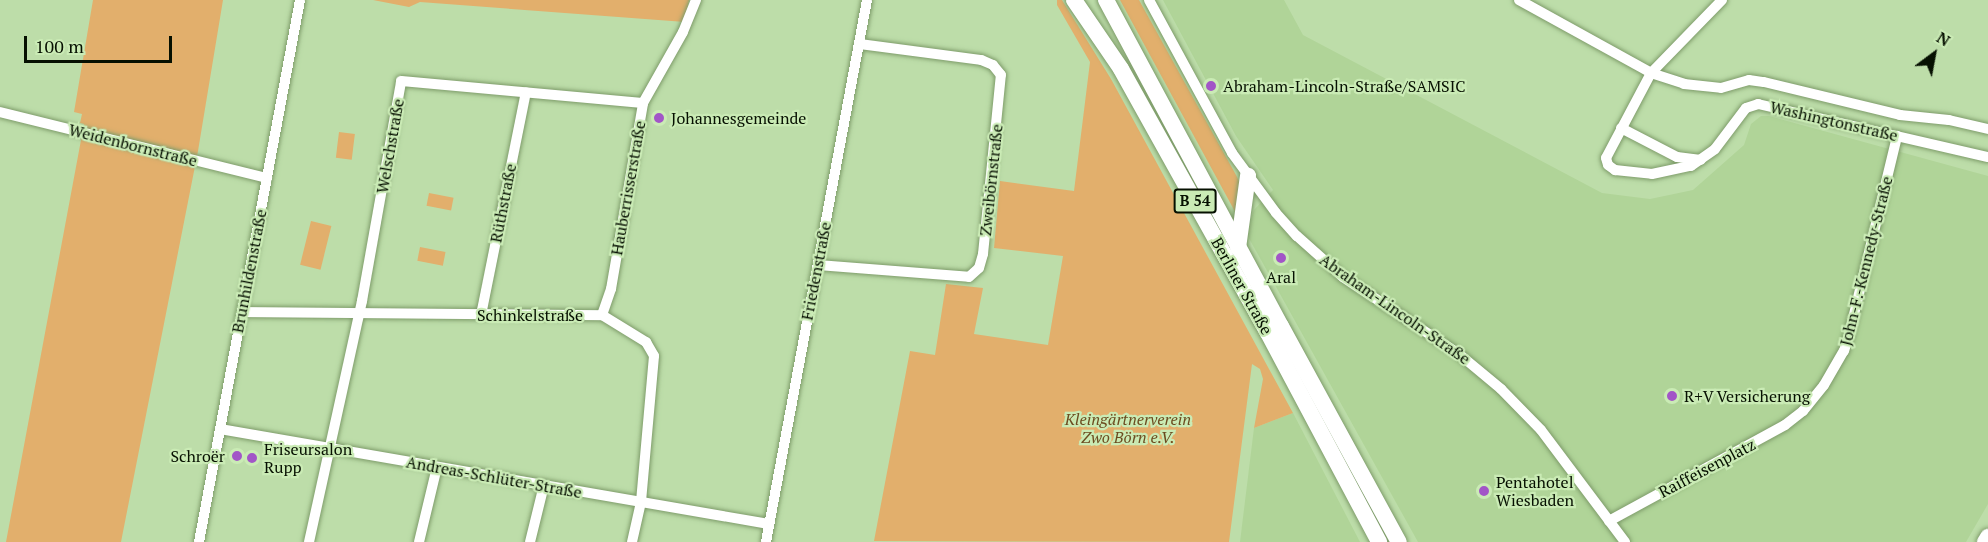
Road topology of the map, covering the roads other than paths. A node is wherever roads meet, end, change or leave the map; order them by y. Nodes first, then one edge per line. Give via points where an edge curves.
1 (300, 0) edge
2 (696, 0) edge
3 (867, 0) edge
4 (1074, 0) edge
5 (1085, 0) edge
6 (1106, 0) edge
7 (1149, 0) edge
8 (1518, 0) edge
9 (1722, 0) edge
10 (859, 44) junction
11 (1121, 69) junction
12 (1651, 73) junction
13 (526, 92) junction
14 (643, 103) junction
15 (0, 112) edge
16 (1621, 128) junction
17 (1988, 129) edge
18 (1898, 136) junction
19 (1988, 157) edge
20 (1704, 159) junction
21 (1248, 176) junction
22 (267, 178) junction
23 (1238, 248) junction
24 (818, 265) junction
25 (242, 312) junction
26 (358, 314) junction
27 (481, 315) junction
28 (602, 315) junction
29 (1803, 411) joint
30 (220, 429) junction
31 (329, 448) junction
32 (437, 467) junction
33 (544, 485) junction
34 (641, 502) junction
35 (1609, 521) junction
36 (769, 524) junction
37 (1988, 537) edge
38 (199, 542) edge
39 (309, 542) edge
40 (419, 542) edge
41 (530, 542) edge
42 (632, 542) edge
43 (766, 542) edge
44 (1379, 542) edge
45 (1399, 542) edge
46 (1625, 542) edge
47 (1985, 542) edge

1 - 22 street, Brunhildenstraße
2 - 14 street, Hauberrisserstraße via 683,32
3 - 10 street, Friedenstraße
4 - 11 main road
5 - 11 main road, Berliner Straße / B 54
6 - 23 main road, Berliner Straße / B 54
7 - 21 street, Abraham-Lincoln-Straße via 1214,122
8 - 12 street
9 - 12 street, Washingtonstraße
10 - 24 street, Friedenstraße
10 - 24 street, Zweibörnstraße via 981,60 993,65 1001,75 983,254 979,268 969,277
11 - 44 main road, Berliner Straße / B 54
12 - 16 street, Washingtonstraße
12 - 17 street via 1703,87 1721,88 1749,80 1764,82 1900,115
13 - 14 street, Welschstraße
13 - 26 street, Welschstraße via 401,81
13 - 27 street, Rüthstraße
14 - 28 street, Hauberrisserstraße via 611,289
15 - 22 street, Weidenbornstraße
16 - 20 street via 1677,157
16 - 20 street, Washingtonstraße via 1606,158 1615,170 1667,173
18 - 19 street, Washingtonstraße
18 - 20 street, Washingtonstraße via 1758,104 1746,108
18 - 29 street, John-F.-Kennedy-Straße via 1849,335 1836,366
21 - 23 main road
21 - 35 street, Abraham-Lincoln-Straße via 1276,213 1320,258 1459,354 1501,389 1541,430
22 - 25 street, Brunhildenstraße
23 - 45 main road, Berliner Straße / B 54
24 - 36 street, Friedenstraße
25 - 26 street, Schinkelstraße
25 - 30 street, Brunhildenstraße
26 - 27 street, Schinkelstraße
26 - 31 street, Welschstraße
27 - 28 street, Schinkelstraße
28 - 34 street, Schinkelstraße via 646,342 654,352
29 - 35 street, Raiffeisenplatz via 1785,425
30 - 31 street, Andreas-Schlüter-Straße
30 - 38 street, Brunhildenstraße
31 - 32 street, Andreas-Schlüter-Straße
31 - 39 street, Welschstraße
32 - 33 street, Andreas-Schlüter-Straße
32 - 40 street
33 - 34 street, Andreas-Schlüter-Straße
33 - 41 street
34 - 36 street, Andreas-Schlüter-Straße
34 - 42 street
35 - 46 street, Abraham-Lincoln-Straße
36 - 43 street, Friedenstraße
37 - 47 main road

